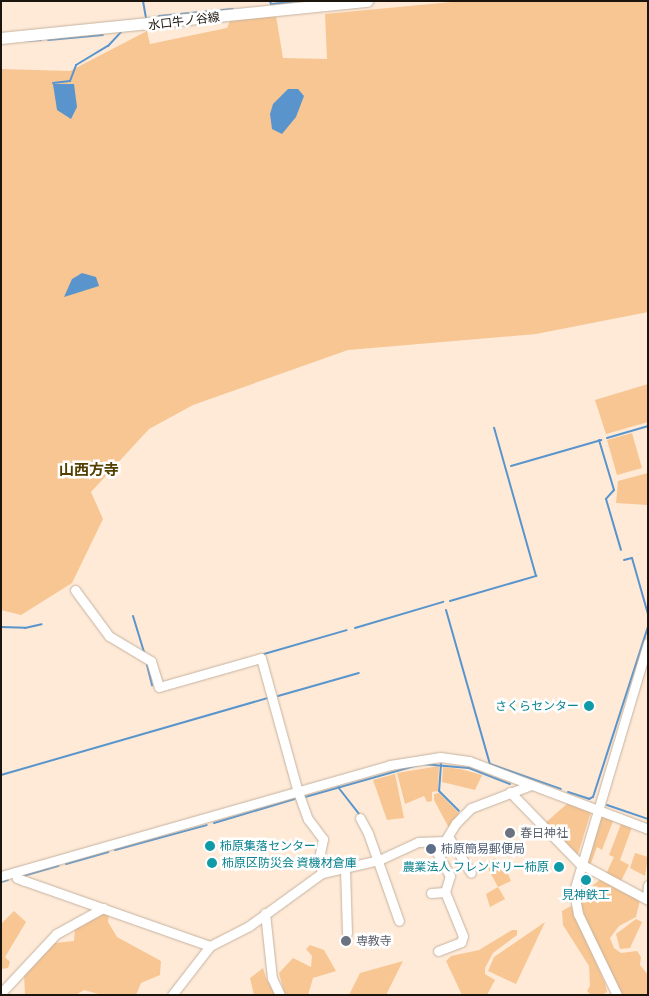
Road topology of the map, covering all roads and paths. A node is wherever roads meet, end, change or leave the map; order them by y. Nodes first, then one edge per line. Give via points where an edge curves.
1 (368, 1) edge
2 (1, 38) edge
3 (75, 590) dead end
4 (648, 643) edge
5 (531, 785) junction
6 (298, 792) junction
7 (510, 792) junction
8 (596, 808) junction
9 (360, 818) dead end
10 (648, 829) edge
11 (450, 838) junction
12 (432, 844) junction
13 (378, 860) junction
14 (579, 863) junction
15 (345, 869) junction
16 (16, 872) junction
17 (471, 873) dead end
18 (322, 874) junction
19 (1, 876) edge
20 (648, 885) edge
21 (445, 892) junction
22 (430, 894) dead end
23 (647, 899) edge
24 (103, 908) junction
25 (265, 913) junction
26 (398, 921) dead end
27 (347, 933) dead end
28 (210, 946) junction
29 (438, 951) dead end
30 (1, 993) edge
31 (172, 994) edge
32 (280, 995) edge
33 (617, 995) edge

1 - 2 main road, 水口牛ノ谷線
3 - 6 street via 109,636 151,661 160,687 261,658
4 - 8 street
5 - 6 street via 470,761 440,757 390,765
5 - 7 street
5 - 8 street
6 - 16 street
6 - 18 street via 308,819 322,839 319,858
7 - 11 street via 463,814
7 - 14 street
8 - 10 street
8 - 14 street
9 - 13 street
11 - 12 street
11 - 17 street
12 - 13 street via 418,842
12 - 21 street via 450,876
13 - 15 street
13 - 26 street
14 - 23 street
14 - 33 street via 574,891 578,914
15 - 18 street
15 - 27 street
16 - 19 street
16 - 24 street via 17,878
18 - 25 street
20 - 23 street
21 - 22 street
21 - 29 street via 463,936 461,942
24 - 28 street
24 - 30 street via 56,934
25 - 28 street via 249,926
25 - 32 street via 272,978
28 - 31 street

